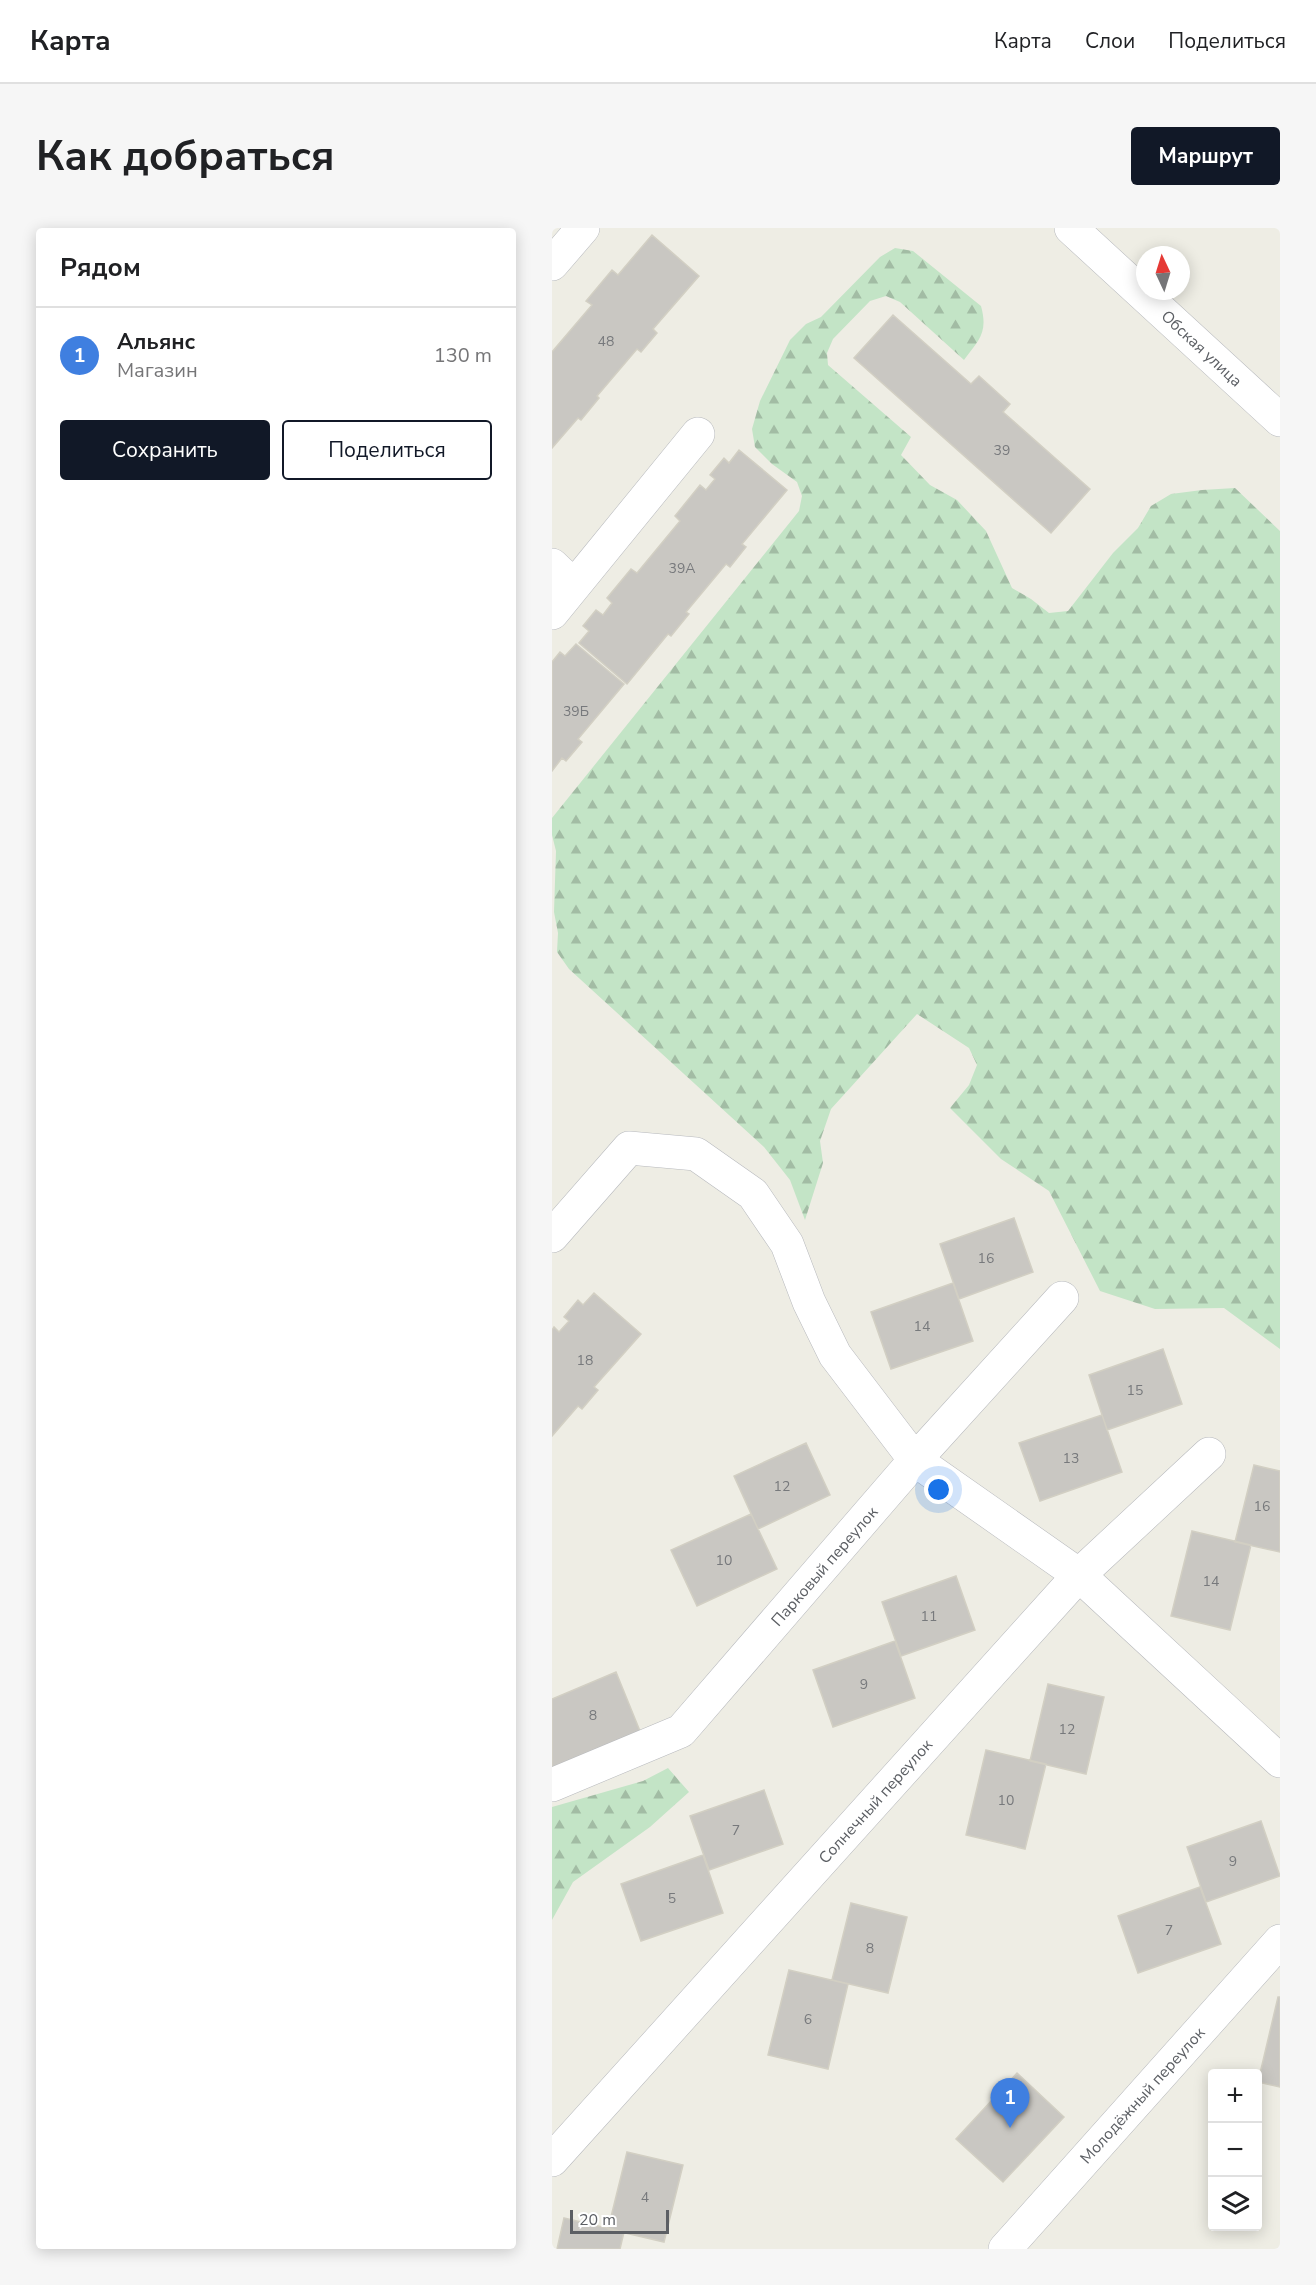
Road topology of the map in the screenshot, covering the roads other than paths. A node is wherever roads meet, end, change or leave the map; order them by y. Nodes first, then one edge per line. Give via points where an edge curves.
1 (583, 228) edge
2 (1071, 228) edge
3 (552, 264) edge
4 (1280, 420) edge
5 (698, 434) dead end
6 (563, 576) edge
7 (552, 613) edge
8 (552, 1236) edge
9 (1062, 1298) dead end
10 (1209, 1454) dead end
11 (915, 1460) junction
12 (1079, 1575) junction
13 (1280, 1761) edge
14 (552, 1785) edge
15 (1280, 1941) edge
16 (552, 2160) edge
17 (1005, 2249) edge

1 - 3 street
2 - 4 street, Обская улица
5 - 6 street
6 - 7 street
8 - 11 street via 629,1148 696,1154 753,1194 787,1244 808,1302 835,1355
9 - 11 street, Парковый переулок
10 - 12 street, Солнечный переулок
11 - 12 street
11 - 14 street, Парковый переулок via 681,1731
12 - 13 street
12 - 16 street, Солнечный переулок
15 - 17 street, Молодёжный переулок

